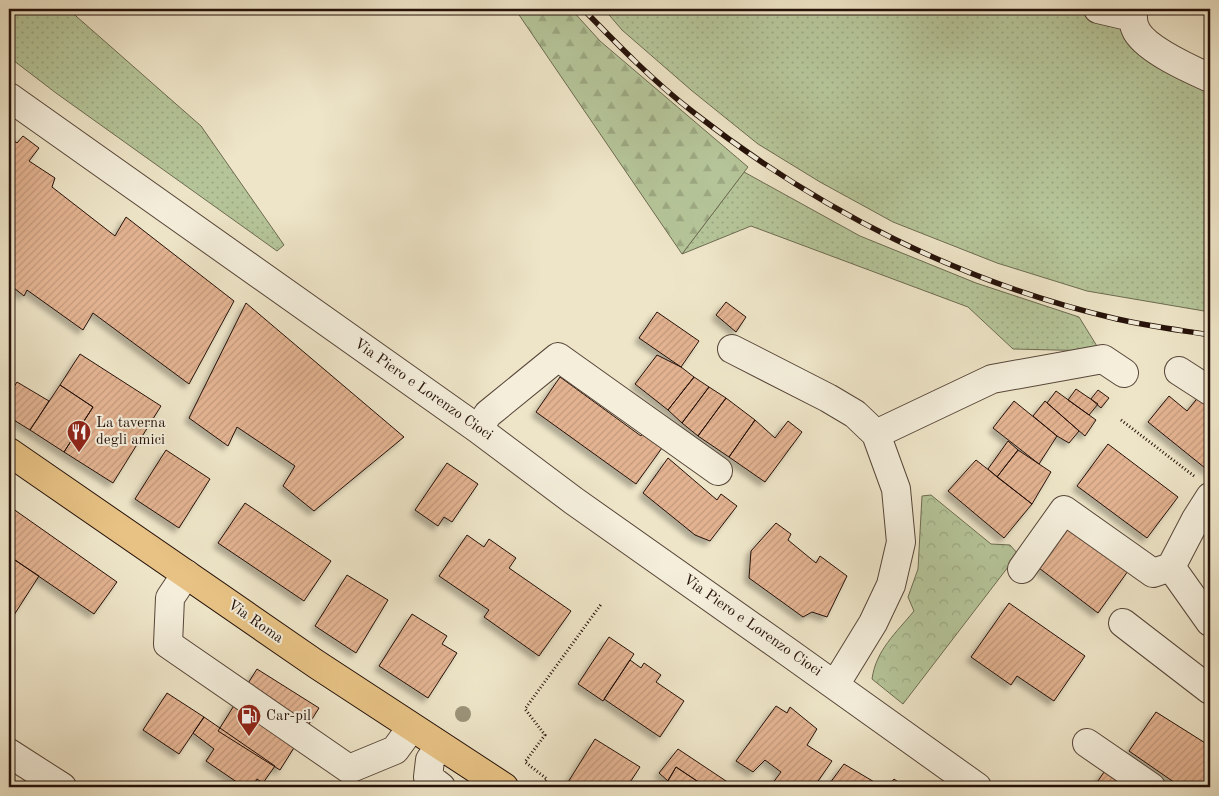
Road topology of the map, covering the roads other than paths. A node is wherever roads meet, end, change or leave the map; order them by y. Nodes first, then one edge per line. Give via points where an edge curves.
1 (1098, 9) edge
2 (1133, 13) edge
3 (1210, 78) edge
4 (9, 97) edge
5 (732, 349) dead end
6 (1179, 371) dead end
7 (1124, 373) dead end
8 (1210, 391) edge
9 (478, 429) junction
10 (876, 434) junction
11 (9, 452) edge
12 (718, 472) dead end
13 (1203, 487) edge
14 (1171, 567) junction
15 (1022, 569) dead end
16 (186, 574) junction
17 (1210, 622) edge
18 (1124, 623) dead end
19 (835, 685) junction
20 (1210, 690) edge
21 (411, 728) junction
22 (1087, 742) dead end
23 (440, 746) junction
24 (9, 753) edge
25 (62, 787) edge
26 (441, 787) edge
27 (504, 787) edge
28 (977, 787) edge
29 (1152, 787) edge

1 - 2 street
2 - 3 street via 1137,32 1154,48
4 - 9 street, Via Piero e Lorenzo Cioci
5 - 10 street, Via Piero e Lorenzo Cioci via 855,414
6 - 8 street
7 - 10 street via 1103,359 992,379
9 - 12 street via 488,414 558,357
9 - 19 street, Via Piero e Lorenzo Cioci via 574,501
10 - 19 street, Via Piero e Lorenzo Cioci via 896,489 901,542 891,584 873,623
11 - 16 main road, Via Roma
13 - 14 street via 1196,519
14 - 15 street via 1153,573 1064,510
14 - 17 street
16 - 21 main road, Via Roma
16 - 21 street via 170,598 168,644 349,769 395,750
18 - 20 street
19 - 28 street, Via Piero e Lorenzo Cioci
21 - 23 main road, Via Roma
22 - 29 street
23 - 26 street via 430,760 428,777
23 - 27 main road, Via Roma
24 - 25 street

